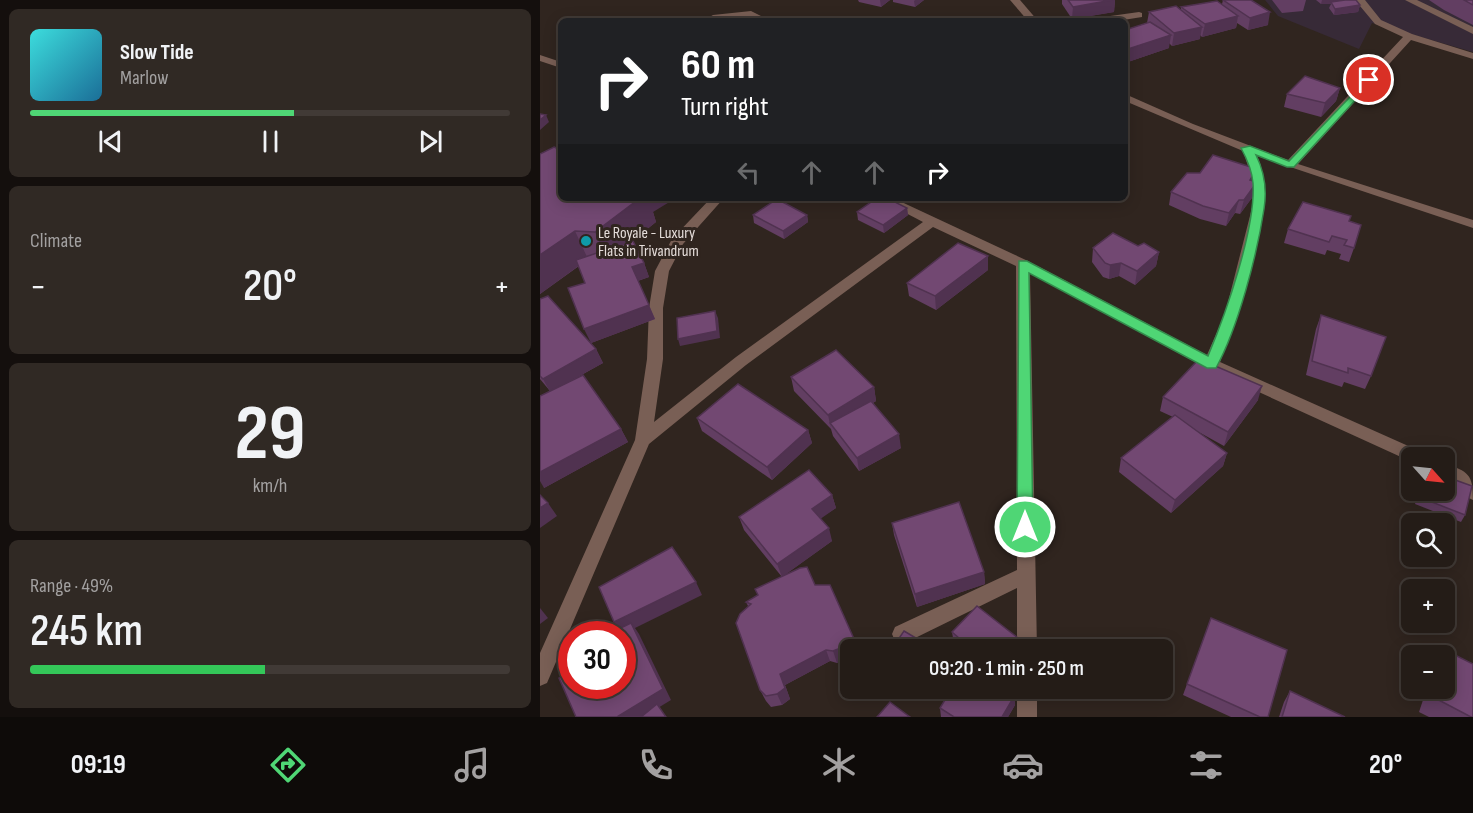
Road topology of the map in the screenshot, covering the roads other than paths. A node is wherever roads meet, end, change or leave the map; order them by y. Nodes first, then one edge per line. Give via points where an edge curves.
1 (1015, 0) edge
2 (1360, 0) edge
3 (1410, 0) edge
4 (1139, 15) dead end
5 (713, 18) dead end
6 (760, 18) edge
7 (1030, 18) edge
8 (1118, 18) edge
9 (1473, 31) edge
10 (1408, 36) junction
11 (1473, 56) edge
12 (540, 58) edge
13 (558, 64) edge
14 (1128, 98) edge
15 (1247, 148) junction
16 (1290, 165) junction
17 (715, 201) edge
18 (890, 201) edge
19 (933, 221) junction
20 (1473, 224) edge
21 (1023, 264) junction
22 (1211, 364) junction
23 (643, 440) junction
24 (1401, 450) edge
25 (1455, 475) edge
26 (1473, 493) edge
27 (1026, 575) junction
28 (902, 634) edge
29 (1026, 639) edge
30 (540, 676) edge
31 (1027, 699) edge
32 (1027, 717) edge

1 - 7 street
2 - 10 street via 1378,22
3 - 9 street
4 - 8 street
5 - 6 street via 751,14
10 - 11 street
10 - 16 street
12 - 13 street
14 - 15 street
15 - 16 street
15 - 22 street via 1259,182 1258,208 1232,314
16 - 20 street
17 - 23 street via 677,242 662,271 656,308 656,359
18 - 19 street
19 - 21 street
19 - 23 street via 741,361
21 - 22 street
21 - 27 street
22 - 24 street
23 - 30 street
25 - 26 street
27 - 28 street
27 - 29 street
31 - 32 street

